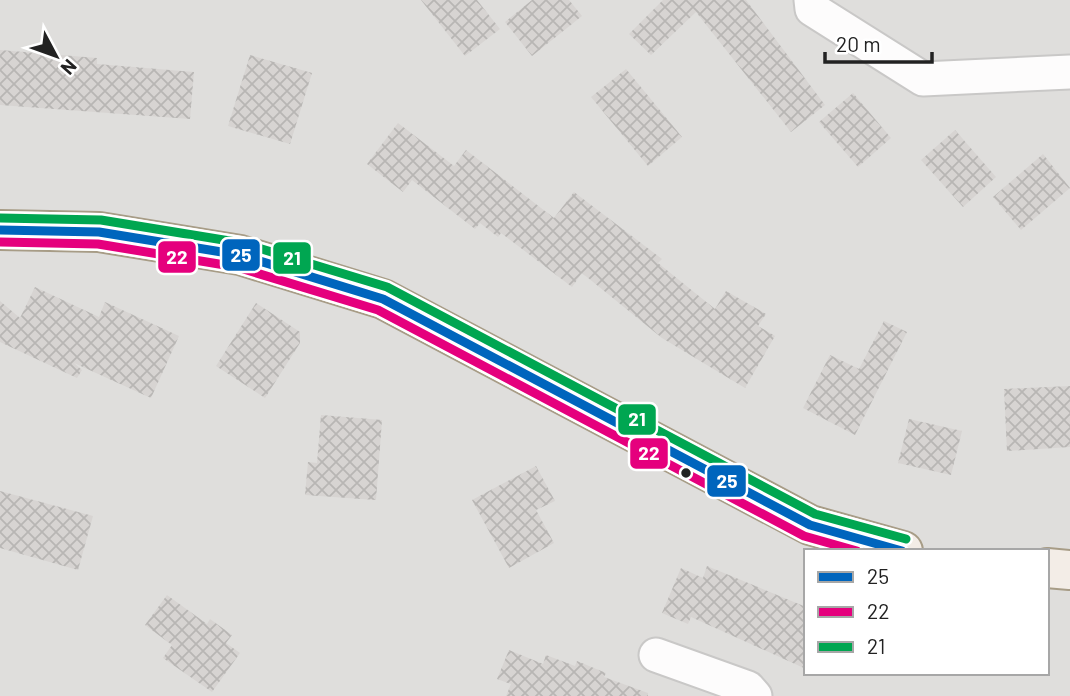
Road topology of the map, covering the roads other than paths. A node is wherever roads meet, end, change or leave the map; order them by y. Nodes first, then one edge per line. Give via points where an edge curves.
1 (811, 0) edge
2 (1070, 72) edge
3 (0, 230) edge
4 (896, 549) edge
5 (1049, 568) edge
6 (1070, 570) edge
7 (656, 655) dead end
8 (755, 696) edge

1 - 2 street via 812,9 923,79
3 - 4 main road via 99,232 240,255 383,299 810,525
5 - 6 main road
7 - 8 street via 748,688

